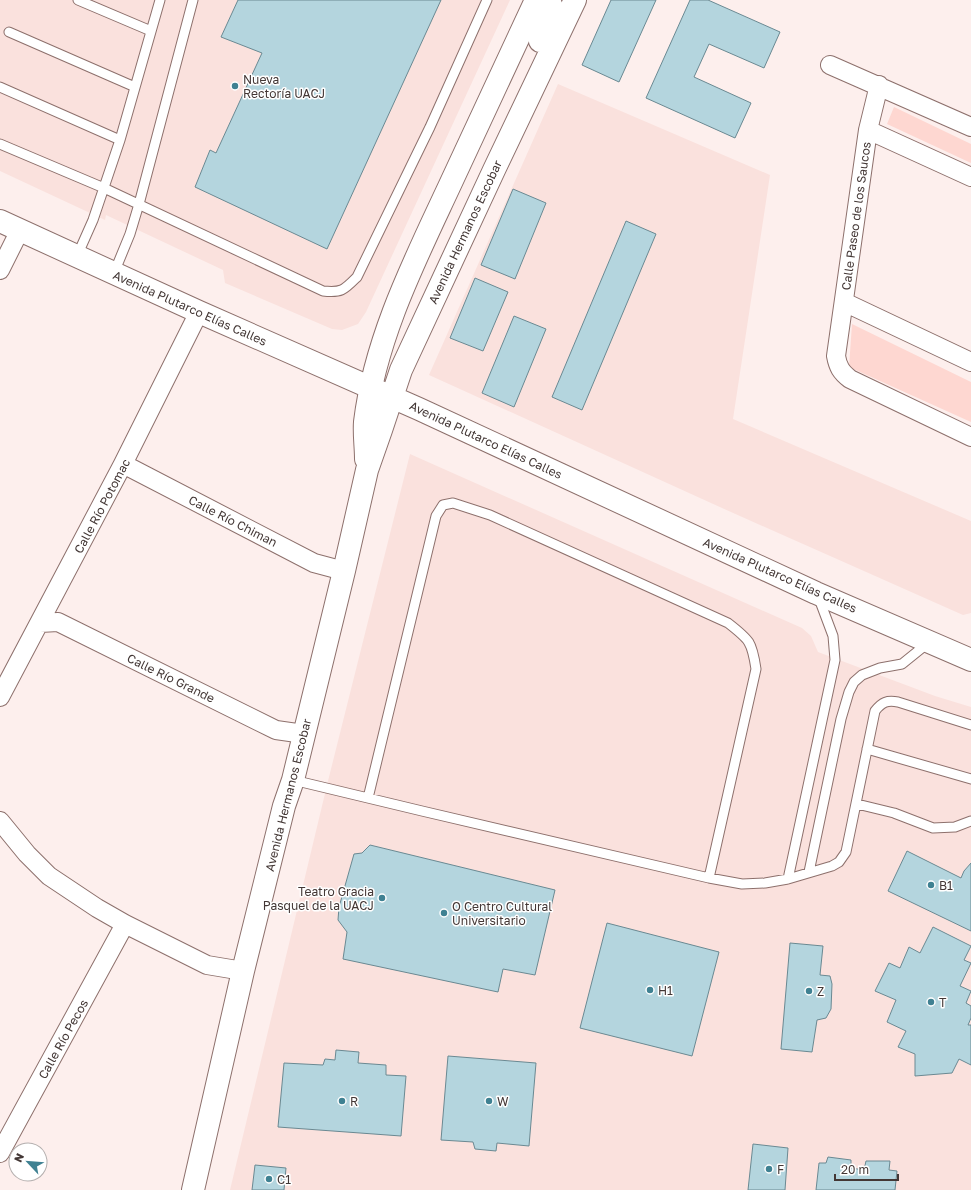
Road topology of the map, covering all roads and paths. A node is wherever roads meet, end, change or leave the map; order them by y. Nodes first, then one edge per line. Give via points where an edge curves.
1 (78, 0) edge
2 (160, 0) edge
3 (193, 0) edge
4 (487, 0) edge
5 (536, 0) edge
6 (544, 0) edge
7 (575, 0) edge
8 (151, 31) junction
9 (9, 32) dead end
10 (830, 65) dead end
11 (879, 85) junction
12 (0, 87) edge
13 (134, 87) junction
14 (971, 127) edge
15 (868, 130) junction
16 (120, 140) junction
17 (0, 144) edge
18 (494, 170) junction
19 (971, 177) edge
20 (104, 188) junction
21 (139, 204) junction
22 (0, 222) edge
23 (20, 230) junction
24 (77, 256) junction
25 (0, 270) edge
26 (114, 273) junction
27 (844, 302) junction
28 (199, 312) junction
29 (971, 362) edge
30 (371, 389) junction
31 (392, 397) junction
32 (971, 437) edge
33 (124, 464) junction
34 (367, 470) junction
35 (344, 571) junction
36 (816, 593) junction
37 (40, 623) junction
38 (929, 642) junction
39 (971, 660) edge
40 (0, 697) edge
41 (971, 725) edge
42 (304, 734) junction
43 (867, 749) junction
44 (971, 779) edge
45 (293, 780) junction
46 (368, 798) junction
47 (857, 804) junction
48 (0, 821) edge
49 (971, 821) edge
50 (809, 872) junction
51 (709, 878) junction
52 (788, 879) junction
53 (125, 924) junction
54 (243, 971) junction
55 (0, 1154) edge
56 (192, 1190) edge

1 - 8 lane
2 - 8 lane
3 - 21 lane
4 - 21 lane via 398,194 357,277 347,288 336,292 323,291
5 - 30 main road, Avenida Hermanos Escobar via 391,316 380,348
6 - 18 main road via 551,6 551,17 491,148
7 - 18 main road, Avenida Hermanos Escobar
8 - 13 lane
9 - 13 lane
10 - 11 street
11 - 14 street
11 - 15 street, Calle Paseo de los Saucos
12 - 16 lane
13 - 16 lane
15 - 19 street, Calle Paseo de los Saucos
15 - 27 street, Calle Paseo de los Saucos
16 - 20 lane
17 - 20 lane
18 - 31 main road, Avenida Hermanos Escobar via 401,370
20 - 21 lane
20 - 24 lane
21 - 26 lane
22 - 23 main road, Avenida Plutarco Elías Calles
23 - 24 main road, Avenida Plutarco Elías Calles
23 - 25 street
24 - 26 main road, Avenida Plutarco Elías Calles
26 - 28 main road, Avenida Plutarco Elías Calles
27 - 29 street, Calle Paseo de los Saucos
27 - 32 street, Calle Paseo de los Saucos via 836,356 841,372 850,379
28 - 30 main road, Avenida Plutarco Elías Calles
28 - 33 street, Calle Río Potomac
30 - 31 main road, Avenida Plutarco Elías Calles
30 - 34 main road, Avenida Hermanos Escobar via 365,424
31 - 34 main road, Avenida Hermanos Escobar
31 - 36 main road, Avenida Plutarco Elías Calles
33 - 35 street, Calle Río Chiman via 314,563
33 - 37 street, Calle Río Potomac
34 - 35 main road, Avenida Hermanos Escobar
35 - 42 main road, Avenida Hermanos Escobar
36 - 38 main road, Avenida Plutarco Elías Calles
36 - 52 lane via 833,636 835,660
37 - 40 street, Calle Río Potomac
37 - 42 street, Calle Río Grande via 58,622 276,730
38 - 39 main road, Avenida Plutarco Elías Calles
38 - 50 lane via 902,664 880,668 862,675 854,682 841,719
41 - 43 lane via 890,700 880,704 875,711
42 - 45 main road, Avenida Hermanos Escobar
43 - 44 lane
43 - 47 lane
45 - 46 lane
45 - 54 main road, Avenida Hermanos Escobar via 284,806
46 - 51 lane
46 - 51 lane via 436,516 444,506 453,503 490,515 728,623 743,634 751,645 756,669
47 - 49 lane via 894,813 933,828 955,827
47 - 50 lane via 846,852 839,862
48 - 53 street via 49,876
50 - 52 lane
51 - 52 lane via 742,884
53 - 54 street via 207,965
53 - 55 street, Calle Río Pecos
54 - 56 main road, Avenida Hermanos Escobar

